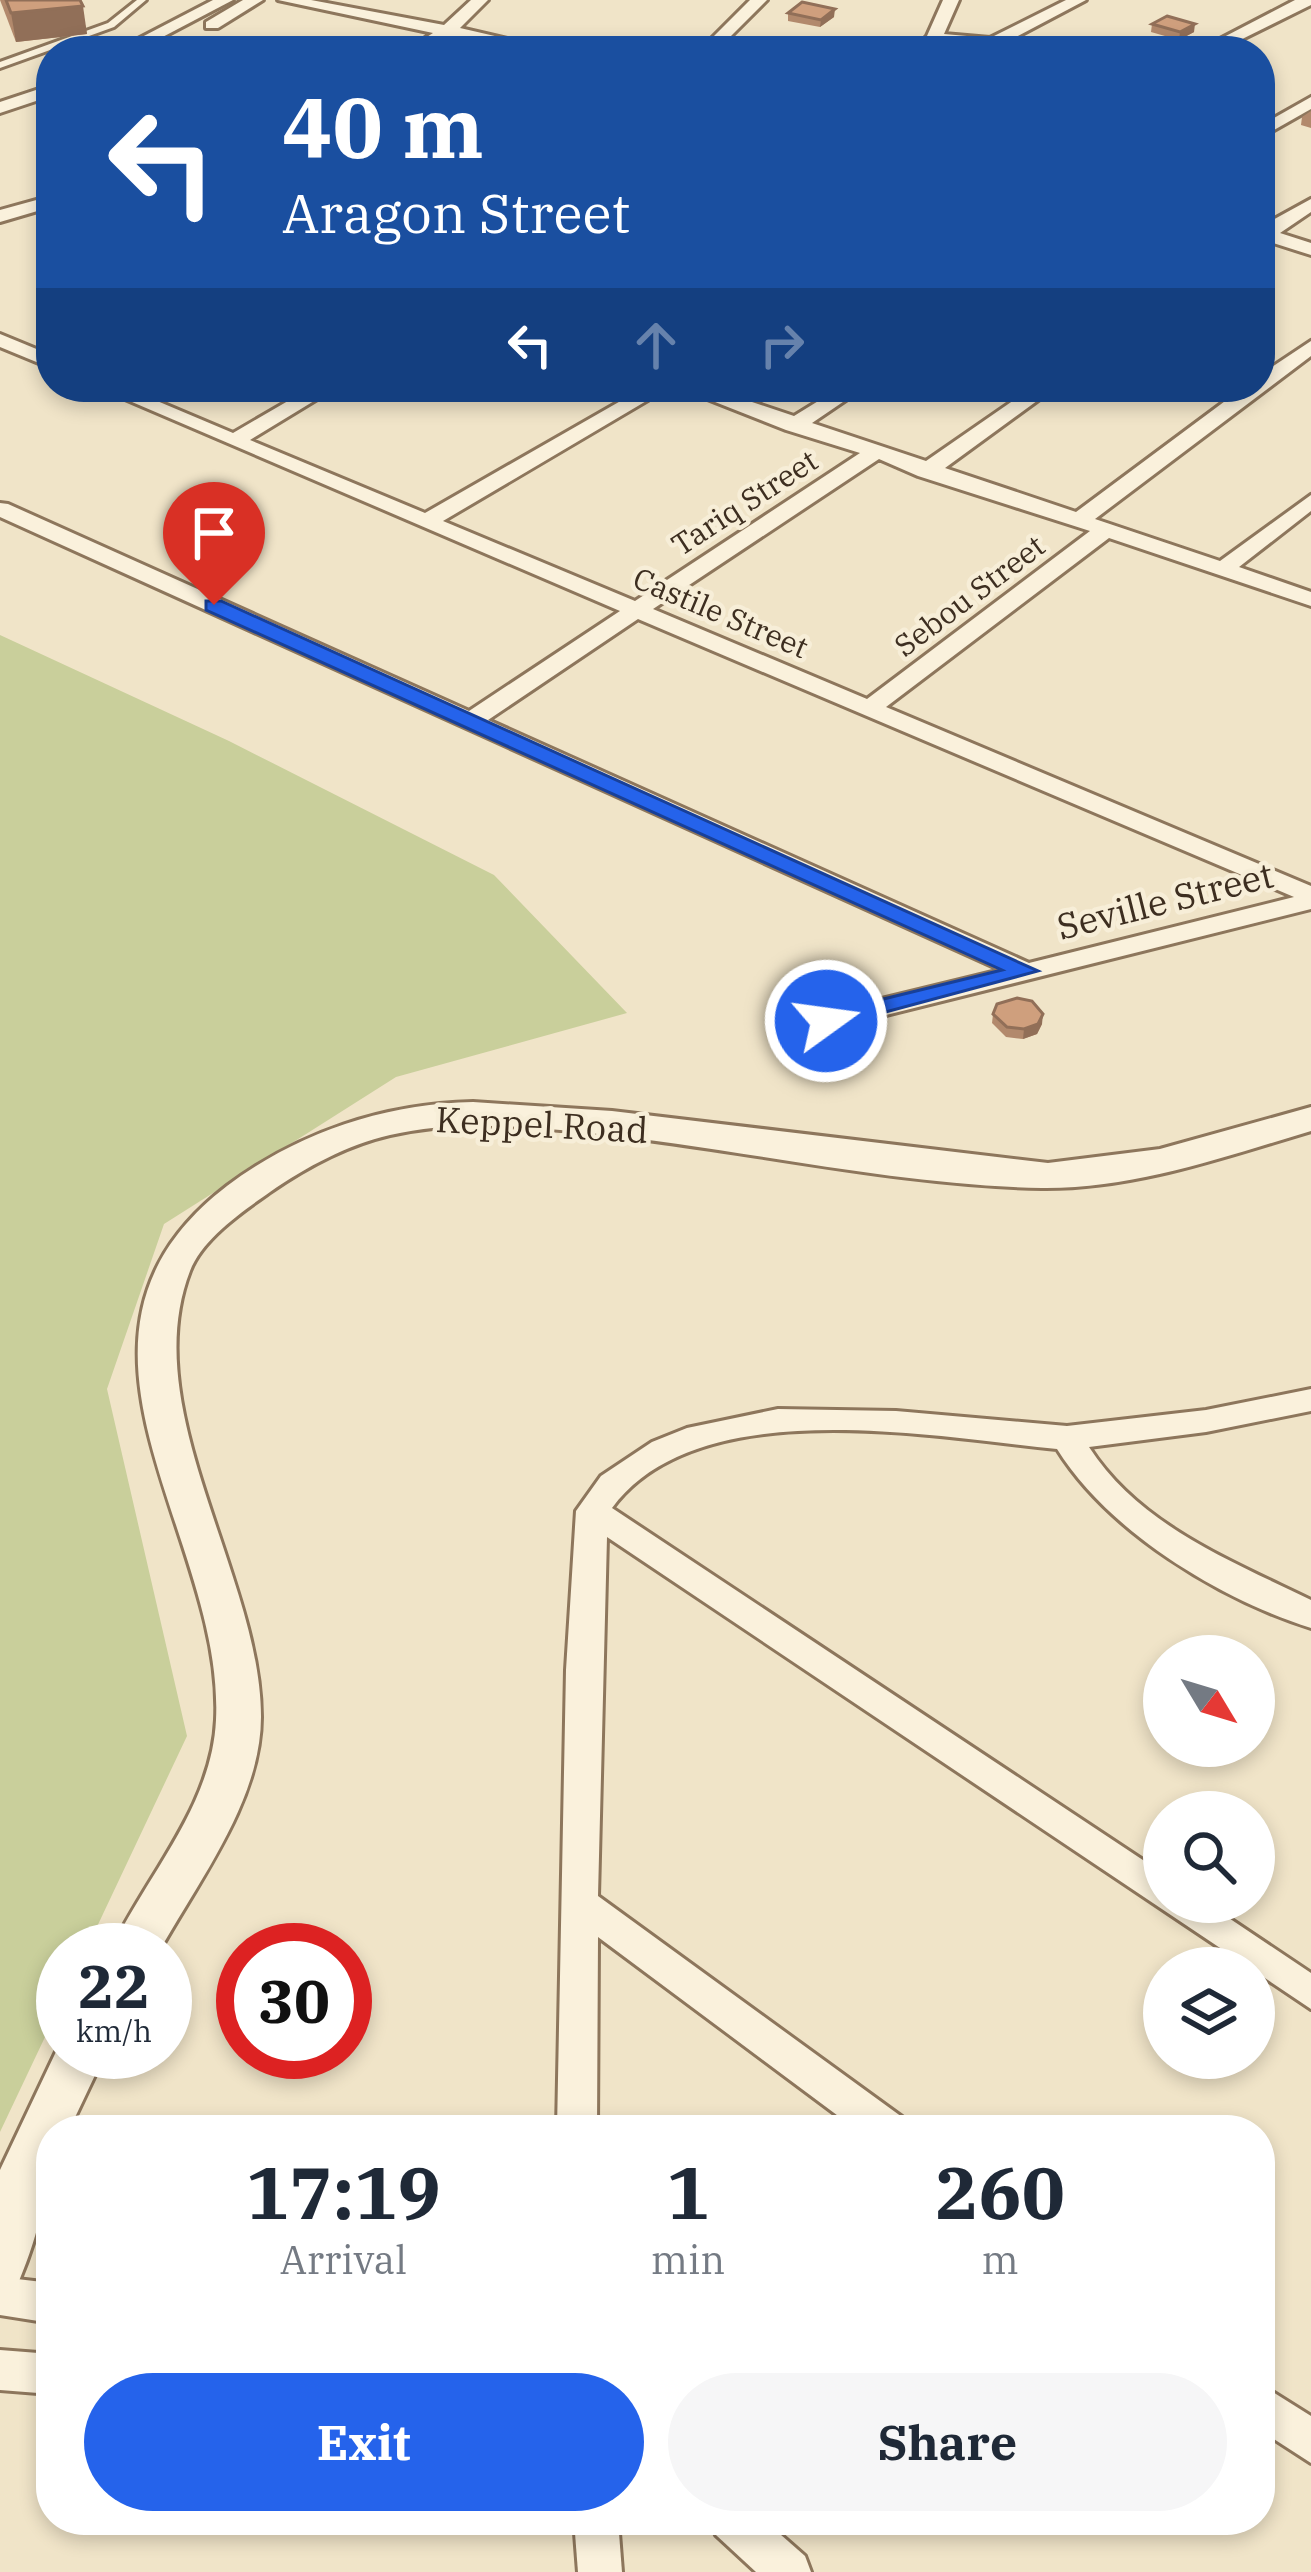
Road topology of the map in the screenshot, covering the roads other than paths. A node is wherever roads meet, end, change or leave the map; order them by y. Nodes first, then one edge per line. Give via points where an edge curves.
1 (142, 0) edge
2 (225, 0) edge
3 (255, 0) edge
4 (286, 0) edge
5 (480, 0) edge
6 (759, 0) edge
7 (951, 0) edge
8 (1078, 0) edge
9 (1308, 0) edge
10 (447, 32) junction
11 (80, 36) edge
12 (153, 36) edge
13 (187, 36) edge
14 (440, 36) edge
15 (469, 36) edge
16 (726, 36) edge
17 (932, 36) edge
18 (1007, 36) edge
19 (1235, 36) edge
20 (36, 52) edge
21 (0, 65) edge
22 (36, 82) edge
23 (0, 94) edge
24 (36, 95) edge
25 (1311, 102) edge
26 (0, 108) edge
27 (1275, 124) edge
28 (1311, 204) edge
29 (36, 205) edge
30 (0, 216) edge
31 (1275, 227) edge
32 (1275, 239) edge
33 (1311, 249) edge
34 (0, 340) edge
35 (1311, 346) edge
36 (36, 356) edge
37 (1275, 373) edge
38 (142, 402) edge
39 (301, 402) edge
40 (634, 402) edge
41 (728, 402) edge
42 (832, 402) edge
43 (1025, 402) edge
44 (1237, 402) edge
45 (794, 426) junction
46 (232, 441) junction
47 (872, 454) junction
48 (925, 472) junction
49 (1311, 501) edge
50 (0, 509) edge
51 (426, 522) junction
52 (1077, 522) junction
53 (1103, 531) junction
54 (1222, 570) junction
55 (1311, 599) edge
56 (636, 609) junction
57 (871, 707) junction
58 (470, 721) junction
59 (1311, 898) edge
60 (1026, 971) junction
61 (826, 1021) dead end
62 (1311, 1119) edge
63 (1311, 1400) edge
64 (1067, 1438) junction
65 (592, 1510) junction
66 (1311, 1616) edge
67 (1143, 1880) edge
68 (584, 1905) junction
69 (150, 1923) edge
70 (1206, 1923) edge
71 (1311, 1993) edge
72 (68, 2079) edge
73 (51, 2115) edge
74 (578, 2115) edge
75 (868, 2115) edge
76 (36, 2146) edge
77 (0, 2263) edge
78 (0, 2296) edge
79 (36, 2301) edge
80 (0, 2370) edge
81 (36, 2373) edge
82 (1275, 2416) edge
83 (1311, 2442) edge
84 (597, 2535) edge
85 (748, 2535) edge
86 (600, 2572) edge
87 (789, 2572) edge

1 - 11 lane
2 - 12 street
3 - 13 street
4 - 10 street
5 - 10 street
6 - 16 street
7 - 17 street
8 - 18 street
9 - 19 street
10 - 14 street
10 - 15 street
20 - 21 lane
22 - 23 street
24 - 26 street
25 - 27 street
28 - 31 street
29 - 30 street
32 - 33 street
34 - 36 street
35 - 37 street, Sebou Street
38 - 46 street, Castile Street
39 - 46 street
40 - 51 street
41 - 45 street
42 - 45 street
43 - 48 street
44 - 52 street, Sebou Street
45 - 47 street
46 - 51 street, Castile Street
47 - 48 street
47 - 56 street, Tariq Street
48 - 52 street
49 - 54 street
50 - 58 street
51 - 56 street, Castile Street
52 - 53 street
53 - 54 street
53 - 57 street, Sebou Street
54 - 55 street
56 - 57 street, Castile Street
56 - 58 street, Tariq Street
57 - 59 street, Castile Street
58 - 60 street
59 - 60 street, Seville Street
60 - 61 street, Seville Street
62 - 69 street, Keppel Road via 1158,1162 1064,1175 603,1122 449,1115 328,1143 248,1189 185,1247 159,1311 165,1399 240,1718 218,1797
63 - 64 street
64 - 65 street via 896,1421 738,1426 663,1450 632,1468
64 - 66 street via 1094,1484 1130,1517
65 - 67 street
65 - 68 street
68 - 74 street
68 - 75 street
70 - 71 street
72 - 73 street
76 - 77 street
78 - 79 street
80 - 81 street
82 - 83 street
84 - 86 street
85 - 87 street

